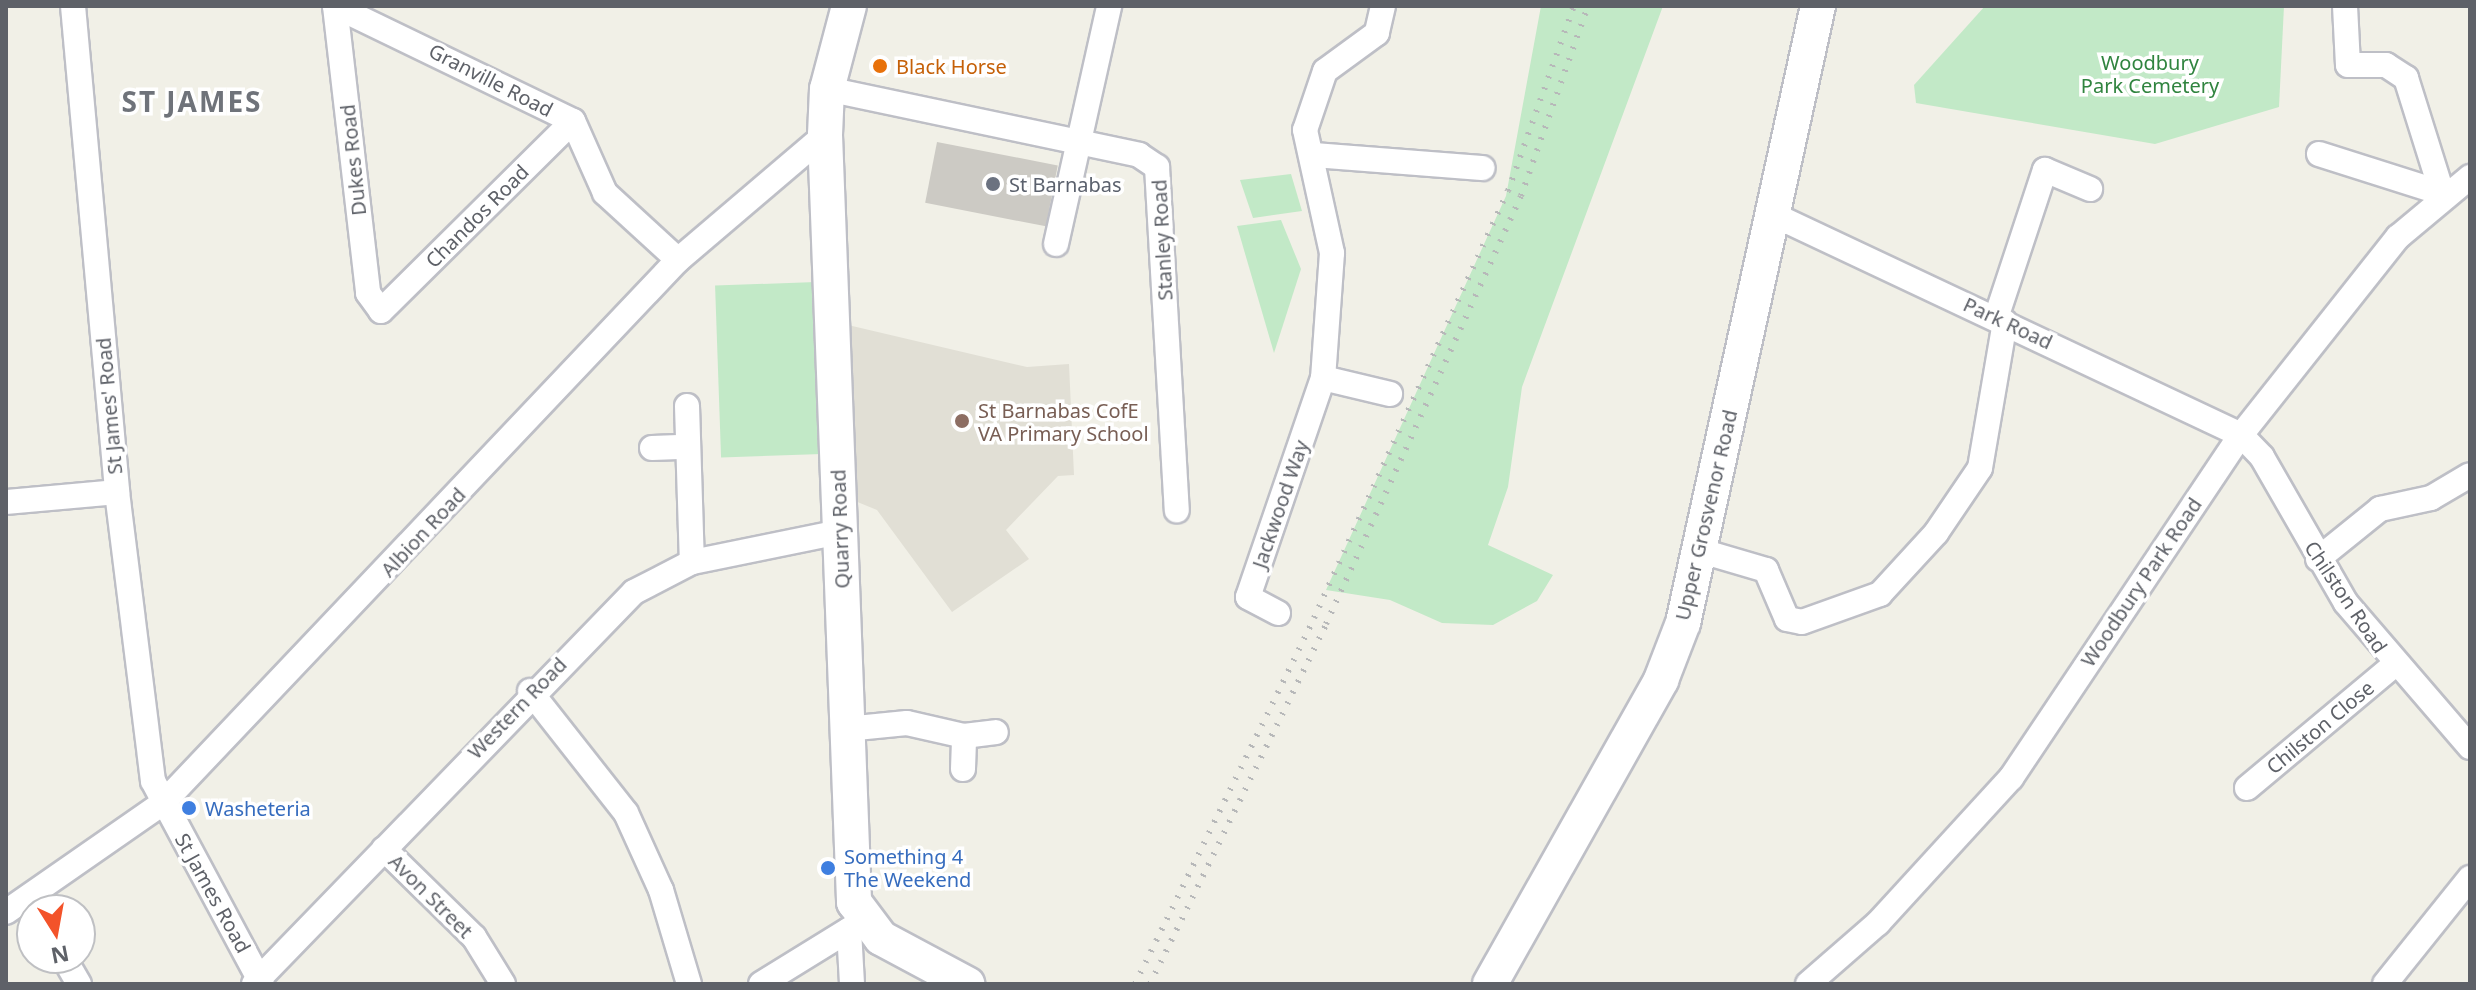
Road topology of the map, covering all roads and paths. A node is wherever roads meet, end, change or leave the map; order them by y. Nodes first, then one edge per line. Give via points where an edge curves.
1 (73, 6) edge
2 (335, 6) edge
3 (849, 6) edge
4 (1109, 6) edge
5 (1383, 6) edge
6 (1818, 6) edge
7 (2345, 6) edge
8 (827, 89) junction
9 (573, 121) junction
10 (825, 135) junction
11 (1079, 144) junction
12 (2319, 154) dead end
13 (1313, 155) junction
14 (1483, 168) dead end
15 (2470, 177) edge
16 (2090, 189) dead end
17 (2442, 193) junction
18 (1774, 215) junction
19 (1056, 244) dead end
20 (678, 260) junction
21 (381, 311) joint
22 (2000, 320) junction
23 (1323, 378) junction
24 (1390, 394) dead end
25 (687, 406) dead end
26 (2241, 435) junction
27 (686, 447) junction
28 (652, 448) dead end
29 (2470, 475) edge
30 (117, 492) junction
31 (6, 502) edge
32 (1177, 510) dead end
33 (840, 532) junction
34 (1698, 550) junction
35 (2318, 559) junction
36 (692, 562) junction
37 (1278, 613) dead end
38 (2393, 666) junction
39 (530, 691) junction
40 (846, 729) junction
41 (996, 732) dead end
42 (964, 736) junction
43 (2470, 747) edge
44 (963, 769) dead end
45 (2247, 788) dead end
46 (163, 803) junction
47 (384, 849) junction
48 (2470, 878) edge
49 (45, 894) edge
50 (856, 926) junction
51 (259, 983) edge
52 (503, 984) edge
53 (689, 984) edge
54 (761, 984) edge
55 (852, 984) edge
56 (967, 984) edge
57 (1490, 984) edge
58 (1808, 984) edge
59 (2385, 984) edge

1 - 30 street, St James' Road
2 - 9 street, Granville Road
2 - 21 street, Dukes Road via 368,293
3 - 8 street, Quarry Road
4 - 11 street
5 - 13 street, Jackwood Way via 1377,33 1325,71 1311,97 1305,130
6 - 18 street, Upper Grosvenor Road
7 - 17 street via 2348,65 2386,65 2406,78
8 - 10 street, Quarry Road
8 - 11 street, Stanley Road
9 - 20 street, Granville Road via 605,193
9 - 21 street, Chandos Road
10 - 20 street, Albion Road
10 - 33 street, Quarry Road
11 - 19 street
11 - 32 street, Stanley Road via 1139,155 1157,167
12 - 17 street
13 - 14 street
13 - 23 street, Jackwood Way via 1332,253
15 - 17 street, Woodbury Park Road
16 - 22 street via 2045,170
17 - 26 street, Woodbury Park Road via 2398,237
18 - 22 street, Park Road
18 - 34 street, Upper Grosvenor Road
20 - 46 street, Albion Road
22 - 26 street, Park Road
22 - 34 street via 1980,468 1936,533 1880,594 1802,622 1787,619 1766,570
23 - 24 street
23 - 37 street, Jackwood Way via 1248,597
25 - 27 street
26 - 35 street, Chilston Road via 2262,457
26 - 58 street, Woodbury Park Road via 2011,778 1874,927
27 - 28 street
27 - 36 street
29 - 35 street via 2431,498 2380,509
30 - 31 street
30 - 46 street, St James' Road via 153,781
33 - 36 street, Western Road
33 - 40 street, Quarry Road
34 - 57 street, Upper Grosvenor Road via 1661,680
35 - 38 street, Chilston Road
36 - 39 street, Western Road via 634,592
38 - 43 street, Chilston Road
38 - 45 street, Chilston Close
39 - 47 street, Western Road
39 - 53 street via 626,813 661,890
40 - 42 street via 930,724
40 - 50 street, Quarry Road
41 - 42 street
42 - 44 street
46 - 49 street, Albion Road
46 - 51 street, St James Road
47 - 51 street, Western Road
47 - 52 street, Avon Street via 474,937
48 - 59 street
50 - 54 street
50 - 55 street
50 - 56 street

